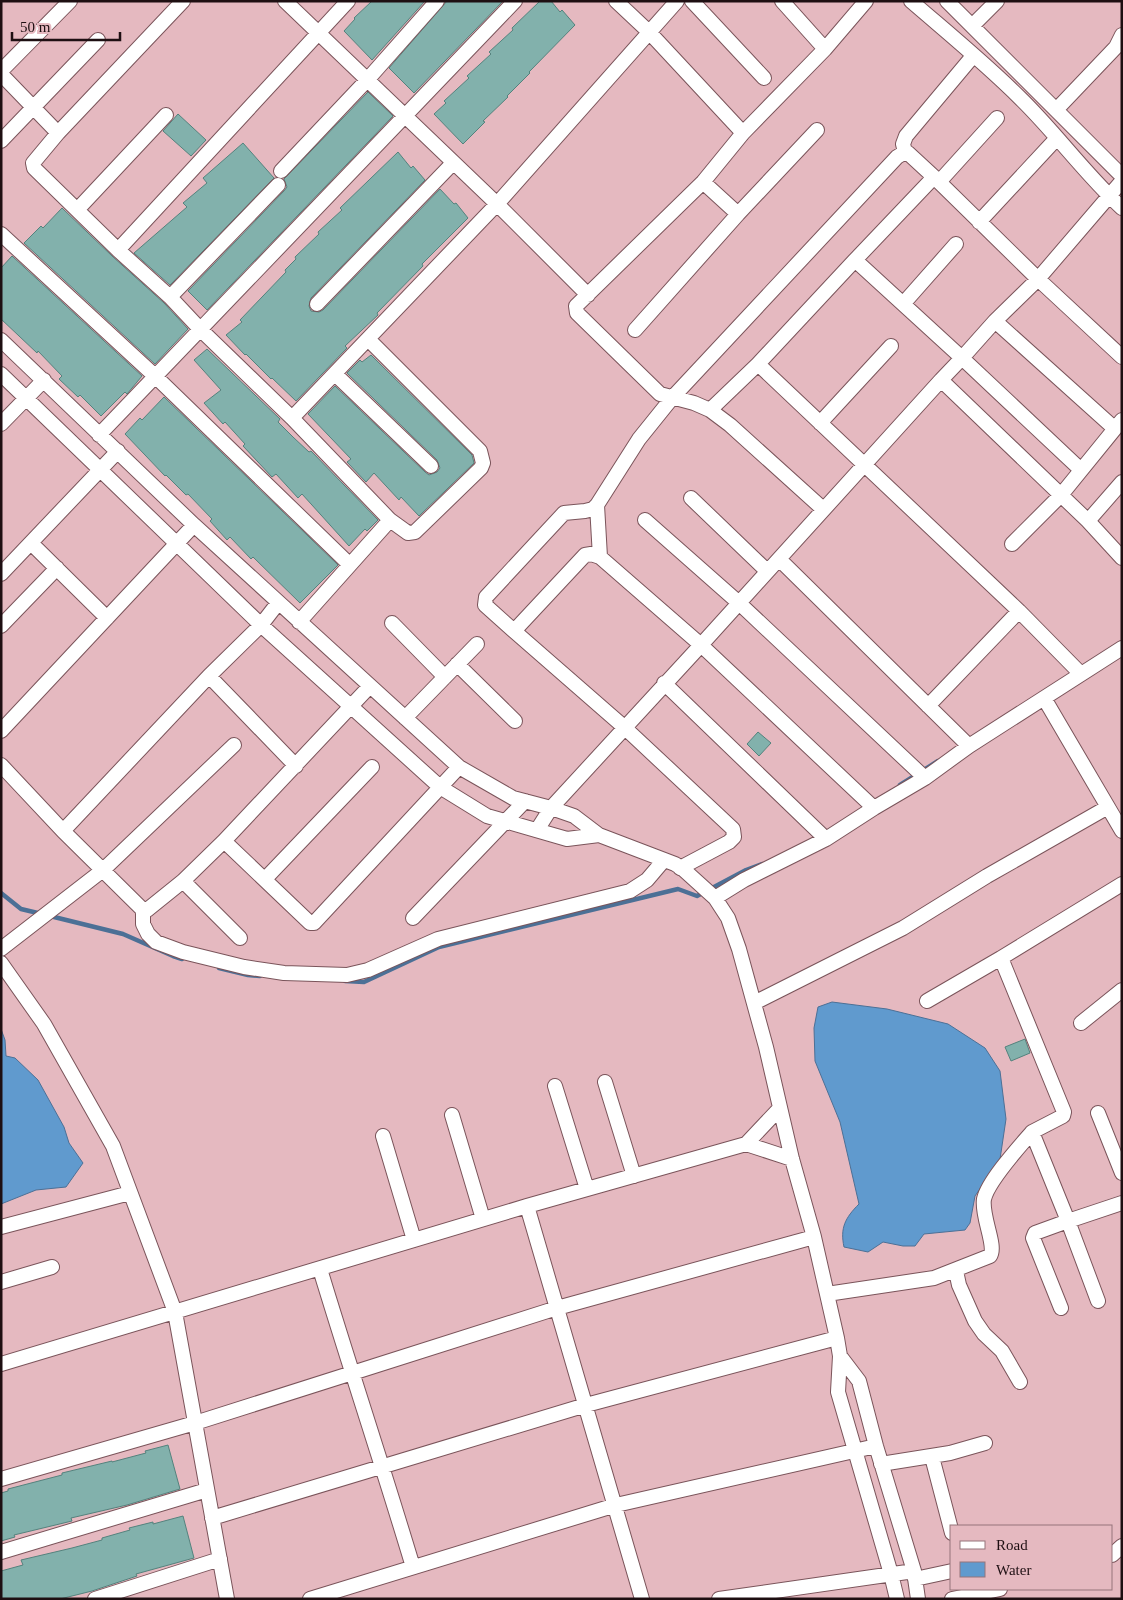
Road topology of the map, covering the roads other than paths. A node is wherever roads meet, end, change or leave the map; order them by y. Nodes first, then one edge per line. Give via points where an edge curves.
1 (70, 1) edge
2 (183, 1) edge
3 (285, 1) edge
4 (348, 1) edge
5 (437, 1) edge
6 (515, 1) edge
7 (616, 1) edge
8 (677, 1) edge
9 (692, 1) edge
10 (782, 1) edge
11 (866, 1) edge
12 (911, 1) edge
13 (947, 1) edge
14 (997, 1) edge
15 (972, 26) junction
16 (649, 32) junction
17 (318, 33) junction
18 (1122, 35) edge
19 (98, 40) dead end
20 (825, 49) junction
21 (973, 56) junction
22 (1, 73) edge
23 (764, 78) dead end
24 (368, 79) junction
25 (33, 107) junction
26 (1056, 110) junction
27 (166, 115) dead end
28 (404, 116) junction
29 (997, 118) dead end
30 (817, 130) dead end
31 (743, 133) junction
32 (58, 134) junction
33 (1057, 138) junction
34 (1, 141) edge
35 (905, 152) junction
36 (453, 163) junction
37 (281, 171) dead end
38 (1122, 176) edge
39 (936, 180) junction
40 (703, 182) junction
41 (1122, 182) edge
42 (278, 185) dead end
43 (1109, 196) junction
44 (497, 204) junction
45 (1122, 208) edge
46 (77, 210) junction
47 (738, 214) junction
48 (979, 222) junction
49 (1, 234) edge
50 (956, 244) dead end
51 (118, 250) junction
52 (855, 260) junction
53 (1038, 279) junction
54 (588, 295) junction
55 (170, 297) junction
56 (317, 304) dead end
57 (904, 304) junction
58 (996, 320) junction
59 (200, 329) junction
60 (635, 330) dead end
61 (368, 339) junction
62 (1, 340) edge
63 (890, 346) dead end
64 (1122, 357) edge
65 (962, 358) junction
66 (758, 364) junction
67 (1, 374) edge
68 (335, 374) junction
69 (155, 376) junction
70 (44, 380) junction
71 (941, 380) junction
72 (26, 398) junction
73 (672, 398) junction
74 (710, 410) junction
75 (292, 418) junction
76 (820, 423) junction
77 (1, 424) edge
78 (1118, 424) edge
79 (99, 435) junction
80 (118, 451) junction
81 (864, 464) junction
82 (430, 466) dead end
83 (100, 470) junction
84 (1081, 470) junction
85 (1122, 482) edge
86 (1061, 495) junction
87 (691, 498) dead end
88 (597, 505) junction
89 (824, 509) junction
90 (390, 520) junction
91 (644, 520) dead end
92 (1088, 521) junction
93 (194, 525) junction
94 (31, 543) junction
95 (176, 544) junction
96 (1012, 544) dead end
97 (600, 557) junction
98 (1122, 558) edge
99 (778, 559) junction
100 (350, 564) junction
101 (57, 568) junction
102 (768, 571) junction
103 (1, 574) edge
104 (278, 603) junction
105 (739, 603) junction
106 (1019, 611) junction
107 (107, 618) junction
108 (299, 622) junction
109 (392, 623) dead end
110 (261, 625) junction
111 (1, 626) edge
112 (514, 631) junction
113 (477, 644) dead end
114 (701, 645) junction
115 (1122, 649) edge
116 (457, 664) junction
117 (1081, 674) junction
118 (209, 676) junction
119 (445, 677) junction
120 (664, 683) junction
121 (370, 686) junction
122 (1044, 698) junction
123 (928, 706) junction
124 (351, 707) junction
125 (404, 718) junction
126 (515, 721) dead end
127 (624, 727) junction
128 (1, 731) edge
129 (234, 745) dead end
130 (969, 746) junction
131 (1, 765) edge
132 (296, 766) junction
133 (372, 767) dead end
134 (459, 767) junction
135 (925, 778) junction
136 (440, 787) junction
137 (525, 801) junction
138 (1108, 807) junction
139 (551, 808) junction
140 (874, 808) junction
141 (507, 821) junction
142 (537, 830) junction
143 (63, 831) junction
144 (1122, 831) edge
145 (598, 835) junction
146 (826, 839) junction
147 (224, 841) junction
148 (664, 860) junction
149 (682, 868) junction
150 (103, 870) junction
151 (265, 879) junction
152 (183, 881) junction
153 (1122, 884) edge
154 (712, 895) junction
155 (143, 910) junction
156 (413, 918) dead end
157 (240, 938) dead end
158 (1, 950) edge
159 (1001, 958) junction
160 (1, 963) edge
161 (1122, 990) edge
162 (928, 1002) dead end
163 (754, 1003) junction
164 (1080, 1023) dead end
165 (605, 1082) dead end
166 (555, 1086) dead end
167 (780, 1108) junction
168 (1098, 1113) dead end
169 (452, 1115) dead end
170 (1032, 1132) junction
171 (383, 1136) dead end
172 (746, 1144) junction
173 (792, 1159) junction
174 (1122, 1173) edge
175 (634, 1176) junction
176 (587, 1189) junction
177 (130, 1193) junction
178 (1122, 1202) edge
179 (527, 1206) junction
180 (483, 1219) junction
181 (1068, 1222) junction
182 (1, 1227) edge
183 (814, 1238) junction
184 (414, 1240) junction
185 (52, 1267) dead end
186 (320, 1268) junction
187 (956, 1270) junction
188 (1, 1282) edge
189 (827, 1294) junction
190 (1098, 1301) dead end
191 (557, 1308) junction
192 (1061, 1308) dead end
193 (175, 1312) junction
194 (837, 1338) junction
195 (840, 1356) junction
196 (1, 1364) edge
197 (351, 1373) junction
198 (1020, 1382) dead end
199 (586, 1405) junction
200 (195, 1423) junction
201 (985, 1443) dead end
202 (876, 1446) junction
203 (854, 1451) junction
204 (932, 1456) junction
205 (881, 1464) junction
206 (383, 1467) junction
207 (1, 1479) edge
208 (207, 1490) junction
209 (616, 1505) junction
210 (212, 1518) junction
211 (950, 1525) edge
212 (1, 1552) edge
213 (220, 1560) junction
214 (413, 1567) junction
215 (950, 1571) edge
216 (891, 1574) junction
217 (914, 1575) junction
218 (995, 1590) edge
219 (96, 1599) edge
220 (226, 1599) edge
221 (310, 1599) edge
222 (642, 1599) edge
223 (720, 1599) edge
224 (897, 1599) edge
225 (918, 1599) edge
226 (952, 1599) edge

1 - 22 street
2 - 32 street
3 - 17 street
4 - 17 street
5 - 24 street
6 - 28 street
7 - 16 street
8 - 16 street
9 - 23 street
10 - 20 street
11 - 20 street
12 - 21 street
13 - 15 street
14 - 15 street
15 - 26 street
16 - 31 street
16 - 44 street
17 - 24 street
17 - 51 street
18 - 26 street via 1116,47
19 - 25 street
20 - 31 street
21 - 33 street via 1019,97
21 - 35 street via 906,136
22 - 25 street
24 - 28 street
24 - 37 street
25 - 32 street
25 - 34 street
26 - 38 street
27 - 46 street
28 - 36 street
28 - 59 street
29 - 39 street
30 - 47 street
31 - 40 street
32 - 46 street via 33,163 34,168
33 - 43 street
33 - 48 street
35 - 39 street
35 - 73 street via 897,156
36 - 44 street
36 - 56 street
39 - 48 street
39 - 52 street
40 - 47 street
40 - 54 street
41 - 43 street
42 - 55 street
43 - 45 street
43 - 53 street
44 - 54 street
44 - 61 street
46 - 51 street
47 - 60 street
48 - 53 street
49 - 69 street
50 - 57 street
51 - 55 street
52 - 57 street
52 - 66 street
53 - 58 street
53 - 64 street
54 - 73 street via 576,306 577,313 660,394
55 - 59 street
57 - 65 street
58 - 65 street
58 - 78 street
59 - 69 street
59 - 75 street
61 - 68 street
61 - 90 street via 480,451 482,457 481,468 415,532 408,533
62 - 70 street
63 - 76 street
65 - 71 street
65 - 84 street
66 - 74 street
66 - 76 street
67 - 72 street
68 - 75 street
68 - 82 street
69 - 79 street
69 - 100 street
70 - 72 street
70 - 79 street
71 - 81 street
71 - 86 street
72 - 77 street
72 - 83 street
73 - 74 street
73 - 88 street via 639,438
74 - 89 street
75 - 90 street
76 - 81 street
78 - 84 street
79 - 80 street
80 - 83 street
80 - 93 street
81 - 89 street
81 - 106 street
83 - 94 street
83 - 95 street
84 - 86 street
85 - 92 street
86 - 92 street
86 - 96 street
87 - 102 street
88 - 97 street
88 - 112 street via 585,511 564,513 486,597 485,605
89 - 99 street
90 - 100 street
91 - 105 street
92 - 98 street
93 - 95 street
93 - 104 street
94 - 101 street
94 - 103 street
95 - 107 street
95 - 110 street
97 - 112 street via 590,554 580,559
97 - 114 street
99 - 102 street
99 - 123 street
100 - 108 street
101 - 107 street
101 - 111 street
102 - 105 street
104 - 108 street
104 - 110 street
105 - 114 street
105 - 135 street
106 - 117 street
106 - 123 street
107 - 128 street
108 - 121 street
109 - 119 street
110 - 118 street
110 - 124 street
112 - 127 street
113 - 116 street
114 - 120 street
114 - 140 street
115 - 117 street
116 - 119 street
116 - 126 street
117 - 122 street
118 - 132 street
118 - 143 street
119 - 125 street
120 - 127 street
120 - 146 street
121 - 124 street
121 - 125 street
122 - 130 street
122 - 138 street
123 - 130 street
124 - 132 street
124 - 136 street
125 - 134 street
127 - 139 street
127 - 149 street via 733,829 734,837 729,842
129 - 150 street
130 - 135 street
131 - 143 street
132 - 147 street
133 - 151 street
134 - 136 street
134 - 137 street via 513,798
135 - 140 street
136 - 141 street via 487,816
136 - 151 street via 317,921 310,923
137 - 139 street
137 - 141 street
138 - 144 street
138 - 163 street via 903,928
139 - 142 street
139 - 145 street via 574,816
140 - 146 street
141 - 142 street
141 - 156 street
142 - 145 street via 567,839
143 - 150 street
145 - 148 street
146 - 154 street
147 - 151 street
147 - 152 street
148 - 149 street
148 - 155 street via 647,880 630,892 438,939 368,970 347,975 284,973 182,952 156,942 148,934 143,924
149 - 154 street
150 - 155 street
150 - 158 street
152 - 155 street via 150,909
152 - 157 street
153 - 159 street
154 - 163 street via 728,918
159 - 162 street
159 - 170 street via 1064,1112 1063,1116
160 - 177 street via 44,1024 113,1146
161 - 164 street
163 - 167 street
165 - 175 street
166 - 176 street
167 - 172 street
167 - 173 street
168 - 174 street
169 - 180 street
170 - 181 street
170 - 187 street via 999,1172 985,1197 983,1208 993,1253
171 - 184 street
172 - 173 street
172 - 175 street
173 - 183 street
175 - 176 street
176 - 179 street
177 - 182 street
177 - 193 street
178 - 181 street
179 - 180 street
179 - 191 street
180 - 184 street
181 - 190 street
181 - 192 street via 1035,1233 1033,1238
183 - 189 street
183 - 191 street
184 - 186 street
185 - 188 street
186 - 193 street
186 - 197 street
187 - 189 street via 934,1278
187 - 198 street via 975,1322 998,1347
189 - 194 street
191 - 197 street
191 - 199 street
193 - 196 street
193 - 200 street
194 - 195 street
194 - 199 street
195 - 202 street via 859,1381
195 - 203 street via 838,1392
197 - 200 street
197 - 206 street
199 - 206 street
199 - 209 street
200 - 207 street
200 - 208 street
201 - 204 street
202 - 203 street
202 - 205 street
203 - 209 street
203 - 216 street
204 - 205 street
204 - 211 street
205 - 217 street
206 - 210 street
206 - 214 street
208 - 210 street
208 - 212 street
209 - 214 street
209 - 222 street
210 - 213 street
213 - 219 street
213 - 220 street
214 - 221 street
215 - 217 street
216 - 217 street
216 - 223 street
216 - 224 street
217 - 225 street
218 - 226 street

